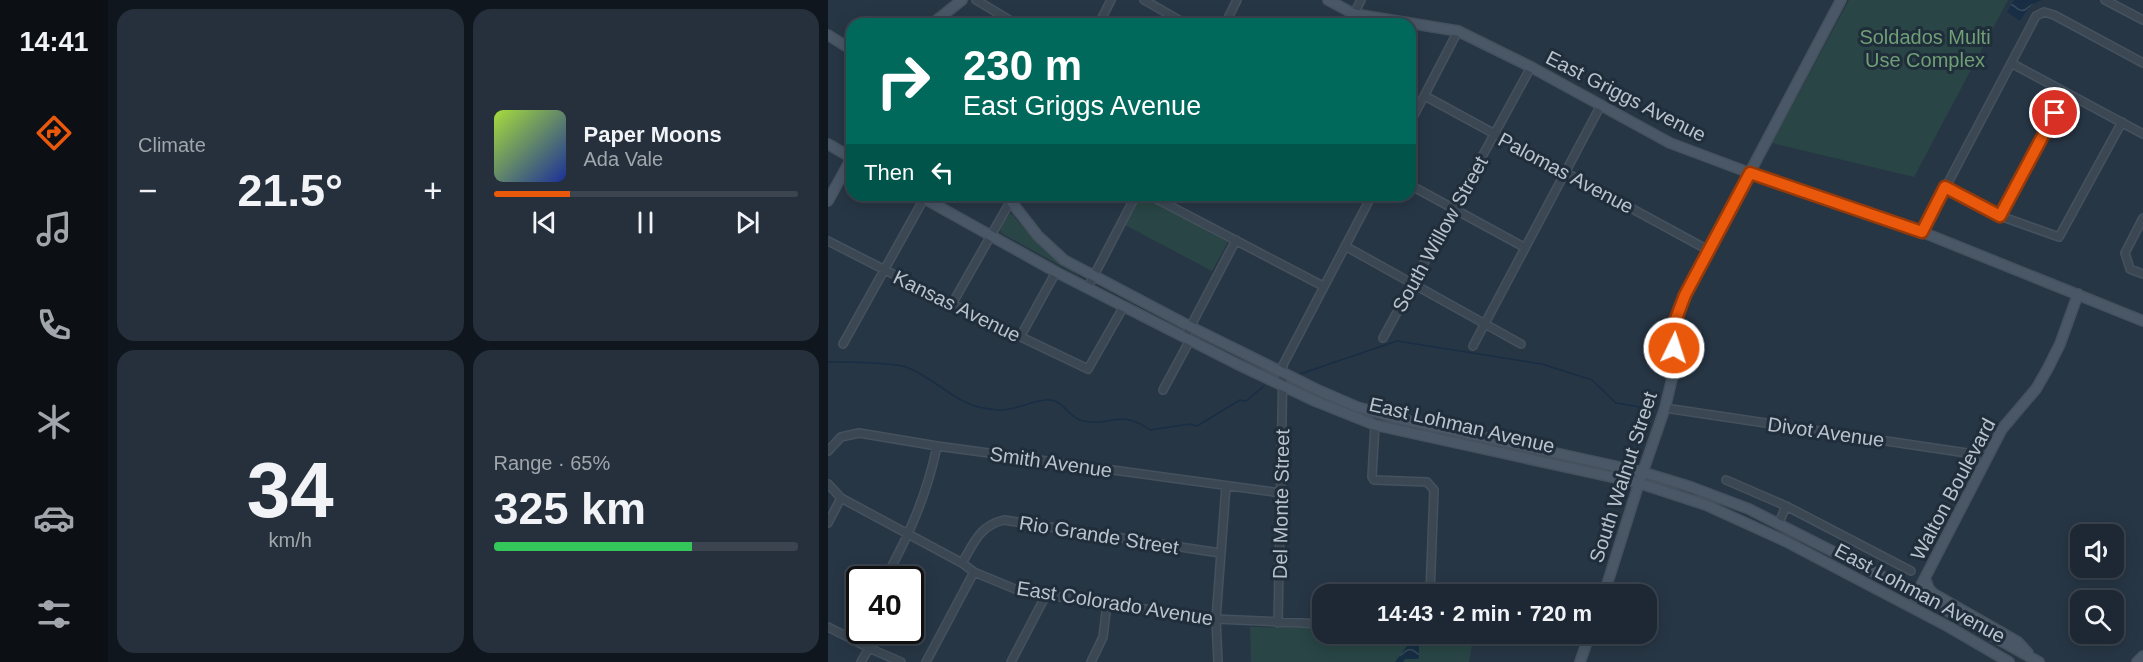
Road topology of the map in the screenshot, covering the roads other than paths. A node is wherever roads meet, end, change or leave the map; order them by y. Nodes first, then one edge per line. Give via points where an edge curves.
1 (962, 0) edge
2 (976, 0) edge
3 (1111, 0) edge
4 (1143, 0) edge
5 (1237, 0) edge
6 (1328, 0) edge
7 (1361, 0) edge
8 (1841, 0) edge
9 (2105, 0) edge
10 (1354, 14) junction
11 (940, 18) edge
12 (1007, 18) edge
13 (1102, 18) edge
14 (1175, 18) edge
15 (1228, 18) edge
16 (1352, 18) edge
17 (1380, 18) edge
18 (2143, 20) edge
19 (1416, 24) edge
20 (1458, 30) junction
21 (828, 35) edge
22 (846, 46) edge
23 (2011, 63) junction
24 (2143, 63) edge
25 (1531, 67) junction
26 (2066, 93) junction
27 (1425, 96) junction
28 (1601, 105) junction
29 (1416, 112) edge
30 (2122, 122) junction
31 (1495, 134) junction
32 (2143, 134) edge
33 (828, 144) edge
34 (846, 154) edge
35 (846, 168) edge
36 (1566, 172) junction
37 (1750, 173) junction
38 (1945, 187) junction
39 (1416, 188) edge
40 (828, 201) edge
41 (919, 201) edge
42 (930, 201) edge
43 (1007, 201) edge
44 (1012, 201) edge
45 (1133, 201) edge
46 (1161, 201) edge
47 (1369, 201) edge
48 (1453, 208) junction
49 (2000, 216) junction
50 (2143, 218) edge
51 (1922, 232) junction
52 (991, 237) junction
53 (1236, 240) junction
54 (828, 241) edge
55 (1345, 246) junction
56 (1524, 247) junction
57 (1708, 250) junction
58 (884, 271) junction
59 (1056, 272) junction
60 (2143, 274) edge
61 (1093, 276) junction
62 (1413, 284) junction
63 (1323, 286) junction
64 (1088, 288) junction
65 (2078, 294) junction
66 (952, 304) junction
67 (1124, 306) junction
68 (2143, 321) edge
69 (1485, 322) junction
70 (1191, 327) junction
71 (1020, 337) junction
72 (1187, 338) junction
73 (1383, 338) dead end
74 (843, 344) dead end
75 (1521, 344) dead end
76 (1473, 345) dead end
77 (1283, 369) junction
78 (1282, 385) junction
79 (1164, 390) dead end
80 (1665, 408) junction
81 (1375, 425) junction
82 (937, 446) junction
83 (828, 451) edge
84 (1987, 456) junction
85 (1642, 472) junction
86 (1726, 480) dead end
87 (1639, 483) junction
88 (828, 484) edge
89 (1226, 486) junction
90 (1281, 493) junction
91 (1709, 494) junction
92 (842, 498) junction
93 (1706, 505) junction
94 (1786, 506) junction
95 (828, 523) edge
96 (1779, 523) junction
97 (1772, 534) junction
98 (909, 535) junction
99 (1220, 553) junction
100 (963, 563) junction
101 (892, 566) edge
102 (1911, 571) dead end
103 (974, 572) junction
104 (1925, 578) junction
105 (1430, 584) edge
106 (1607, 584) edge
107 (1917, 594) junction
108 (1046, 595) junction
109 (1107, 604) junction
110 (1910, 607) junction
111 (1216, 619) junction
112 (1278, 623) junction
113 (1312, 624) edge
114 (828, 627) edge
115 (846, 636) edge
116 (861, 644) edge
117 (1586, 644) edge
118 (869, 648) junction
119 (2143, 656) edge
120 (2036, 661) edge
121 (861, 662) edge
122 (901, 662) edge
123 (926, 662) edge
124 (1011, 662) edge
125 (1092, 662) edge
126 (1218, 662) edge
127 (1580, 662) edge
128 (2010, 662) edge
129 (2137, 662) edge

1 - 11 main road
2 - 12 street
3 - 13 street
4 - 14 street
5 - 15 street
6 - 10 main road, East Griggs Avenue
7 - 10 street
8 - 37 main road, South Walnut Street
9 - 18 street
10 - 16 street
10 - 17 main road, East Griggs Avenue
19 - 20 main road, East Griggs Avenue
20 - 25 main road, East Griggs Avenue
20 - 27 street
21 - 22 main road
23 - 24 street via 2036,16 2044,12
23 - 26 street
23 - 38 street
25 - 28 main road, East Griggs Avenue
25 - 31 street, South Willow Street
26 - 30 street
26 - 49 street
27 - 29 street
27 - 31 street, Palomas Avenue
28 - 36 street
28 - 37 main road, East Griggs Avenue via 1670,143
30 - 32 street
30 - 49 street via 2059,237
31 - 36 street, Palomas Avenue
31 - 48 street, South Willow Street
33 - 34 main road
35 - 40 main road
36 - 56 street
36 - 57 street, Palomas Avenue
37 - 51 main road, East Griggs Avenue
37 - 57 main road, South Walnut Street
38 - 49 street
38 - 51 street
39 - 48 street
41 - 58 street
42 - 52 main road, East Lohman Avenue
43 - 52 street
44 - 61 main road, East Lohman Avenue via 1038,236 1064,260
45 - 61 street
46 - 53 street
47 - 55 street
48 - 56 street
48 - 62 street, South Willow Street
50 - 60 street via 2125,253 2130,269
51 - 65 main road, East Griggs Avenue
52 - 59 main road, East Lohman Avenue
52 - 66 street
53 - 63 street
53 - 70 street
54 - 58 street, Kansas Avenue
55 - 62 street
55 - 63 street
56 - 69 street
57 - 80 main road, South Walnut Street via 1674,324 1674,370
58 - 66 street, Kansas Avenue
58 - 74 street
59 - 64 main road, East Lohman Avenue
59 - 71 street
61 - 64 street
61 - 70 main road, East Lohman Avenue
62 - 69 street
62 - 73 street, South Willow Street
63 - 77 street
64 - 67 main road, East Lohman Avenue
65 - 68 main road, East Griggs Avenue
65 - 84 main road, Walton Boulevard via 2048,368 2036,389 2002,429
66 - 71 street, Kansas Avenue
67 - 71 street, Kansas Avenue via 1088,369
67 - 72 main road, East Lohman Avenue
69 - 75 street
69 - 76 street
70 - 72 street
70 - 77 main road, East Lohman Avenue
72 - 78 main road, East Lohman Avenue
72 - 79 street
77 - 78 street, Del Monte Street
77 - 85 main road, East Lohman Avenue via 1376,412
78 - 81 main road, East Lohman Avenue
78 - 90 street, Del Monte Street
80 - 84 street, Divot Avenue
80 - 85 main road, South Walnut Street
81 - 87 main road, East Lohman Avenue
81 - 105 street via 1374,480 1427,482 1434,489
82 - 83 street, Smith Avenue via 859,433 841,437
82 - 89 street, Smith Avenue
82 - 98 street via 930,481
84 - 104 main road, Walton Boulevard
85 - 87 main road, South Walnut Street
85 - 91 main road, East Lohman Avenue
86 - 94 street
87 - 93 main road, East Lohman Avenue
87 - 106 main road, South Walnut Street
88 - 92 street, East Colorado Avenue
89 - 90 street, Smith Avenue
89 - 99 street
90 - 112 street, Del Monte Street
91 - 93 main road
91 - 96 main road, East Lohman Avenue
92 - 95 street
92 - 98 street, East Colorado Avenue
93 - 97 main road, East Lohman Avenue
94 - 96 street
94 - 102 street
96 - 97 main road
96 - 107 main road, East Lohman Avenue
97 - 110 main road, East Lohman Avenue
98 - 100 street, East Colorado Avenue
98 - 101 street
99 - 100 street, Rio Grande Street via 1004,520 991,523 980,533
99 - 111 street
100 - 103 street, East Colorado Avenue
103 - 108 street, East Colorado Avenue via 1015,589
103 - 123 street
104 - 107 main road, Walton Boulevard
104 - 120 main road via 1934,594 2018,642
107 - 110 main road, Walton Boulevard
107 - 120 main road, East Lohman Avenue
108 - 109 street, East Colorado Avenue
108 - 124 street
109 - 111 street, East Colorado Avenue
109 - 125 street via 1102,638
110 - 128 main road, East Lohman Avenue
111 - 112 street, East Colorado Avenue
111 - 126 street
112 - 113 street, East Colorado Avenue
114 - 115 street
116 - 118 street
117 - 127 main road
118 - 121 street
118 - 122 street
119 - 129 main road

